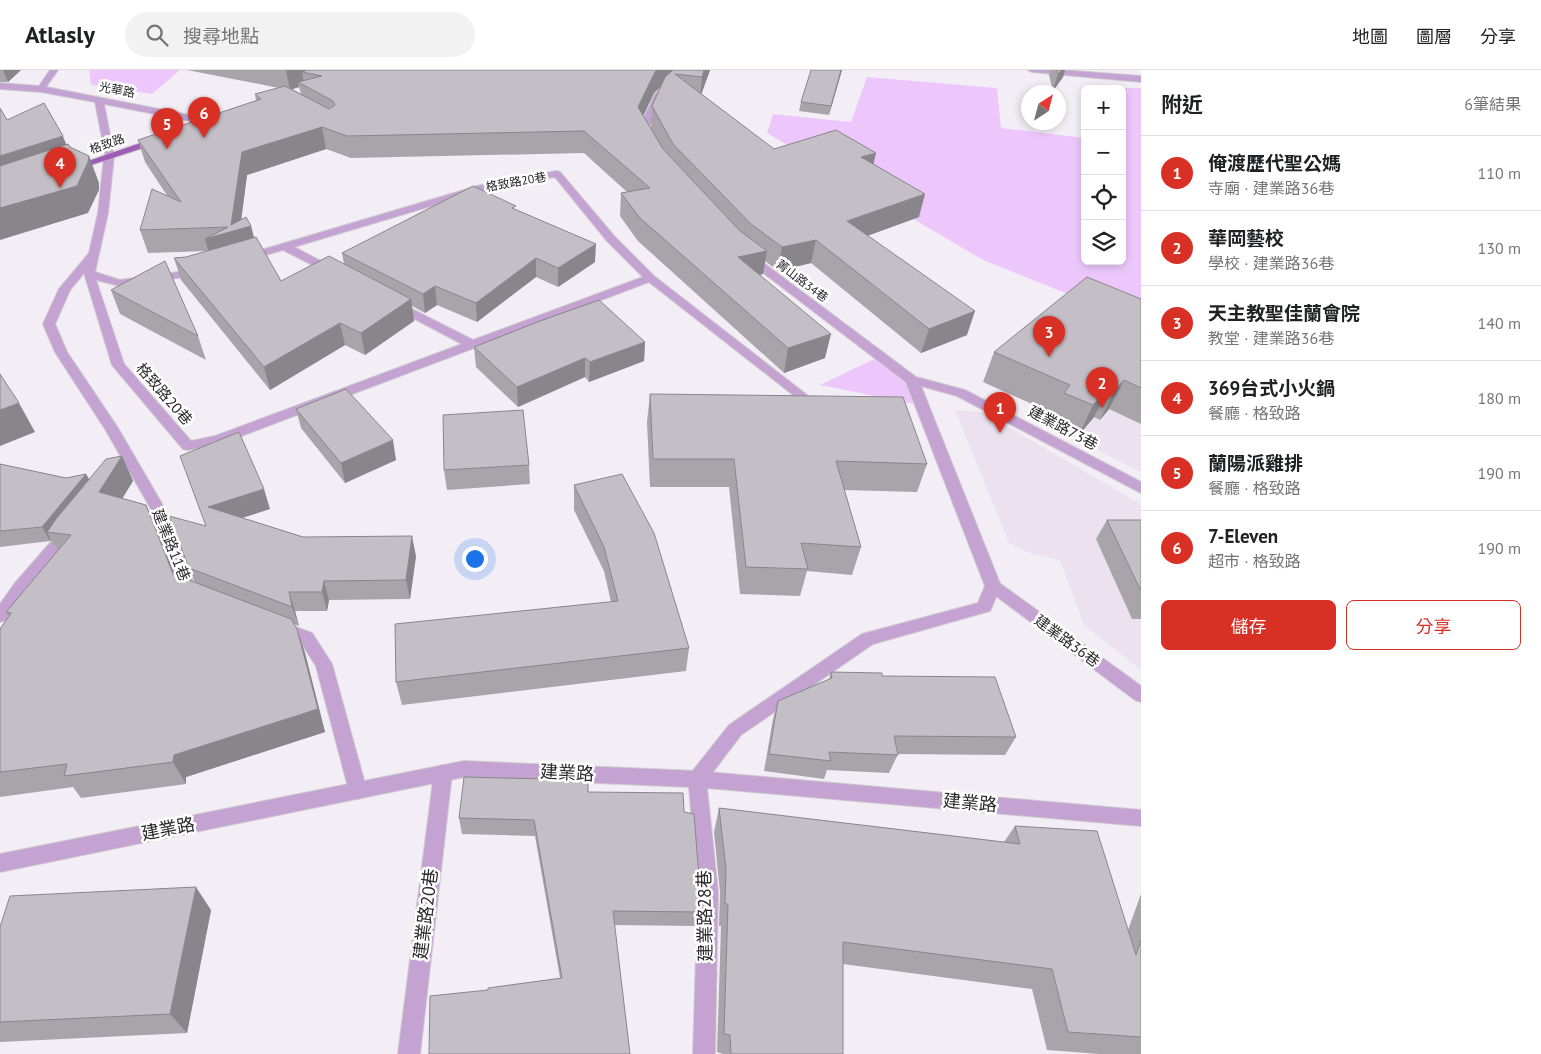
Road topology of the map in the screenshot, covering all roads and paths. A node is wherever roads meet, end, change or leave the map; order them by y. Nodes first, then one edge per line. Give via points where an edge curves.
1 (54, 70) edge
2 (687, 70) edge
3 (1032, 70) edge
4 (1141, 79) edge
5 (0, 86) edge
6 (41, 89) junction
7 (99, 99) junction
8 (214, 120) joint
9 (191, 128) edge
10 (164, 138) edge
11 (657, 152) edge
12 (108, 156) junction
13 (63, 171) edge
14 (284, 246) junction
15 (742, 251) edge
16 (94, 252) junction
17 (238, 260) edge
18 (210, 268) edge
19 (89, 274) junction
20 (344, 278) edge
21 (650, 278) junction
22 (387, 300) edge
23 (473, 345) junction
24 (912, 380) junction
25 (800, 396) edge
26 (127, 456) junction
27 (118, 470) edge
28 (1141, 488) edge
29 (77, 522) edge
30 (993, 586) junction
31 (208, 600) edge
32 (0, 616) edge
33 (270, 624) edge
34 (1141, 695) edge
35 (443, 773) junction
36 (697, 779) junction
37 (358, 791) junction
38 (1141, 818) edge
39 (0, 863) edge
40 (409, 1054) edge
41 (704, 1054) edge

1 - 6 street
2 - 11 street via 658,96 644,128
3 - 4 street
5 - 6 street, 光華路
6 - 7 street, 光華路
7 - 8 street, 光華路
7 - 12 street
8 - 9 main road
10 - 12 main road, 格致路
12 - 13 main road, 格致路
12 - 16 street via 103,213
14 - 17 street, 格致路20巷
14 - 20 street
14 - 21 street, 格致路20巷 via 494,184 557,174 610,239
15 - 24 street, 菁山路34巷
16 - 19 street
16 - 26 street, 建業路11巷 via 65,289 49,324 61,352
18 - 19 street via 192,274 120,283
19 - 23 street, 格致路20巷 via 118,365 188,446 218,440
21 - 23 street, 格致路20巷
21 - 25 street, 格致路20巷
22 - 23 street
24 - 28 street, 建業路73巷 via 962,393
24 - 30 street
26 - 27 street
26 - 31 street, 建業路11巷 via 158,509 190,593
29 - 32 street
30 - 34 street, 建業路36巷
30 - 36 street via 984,607 868,639 736,730
33 - 37 street via 306,637 324,664
35 - 36 street, 建業路 via 464,769
35 - 37 street, 建業路
35 - 40 street, 建業路20巷
36 - 38 street, 建業路
36 - 41 street, 建業路28巷 via 708,892
37 - 39 street, 建業路

